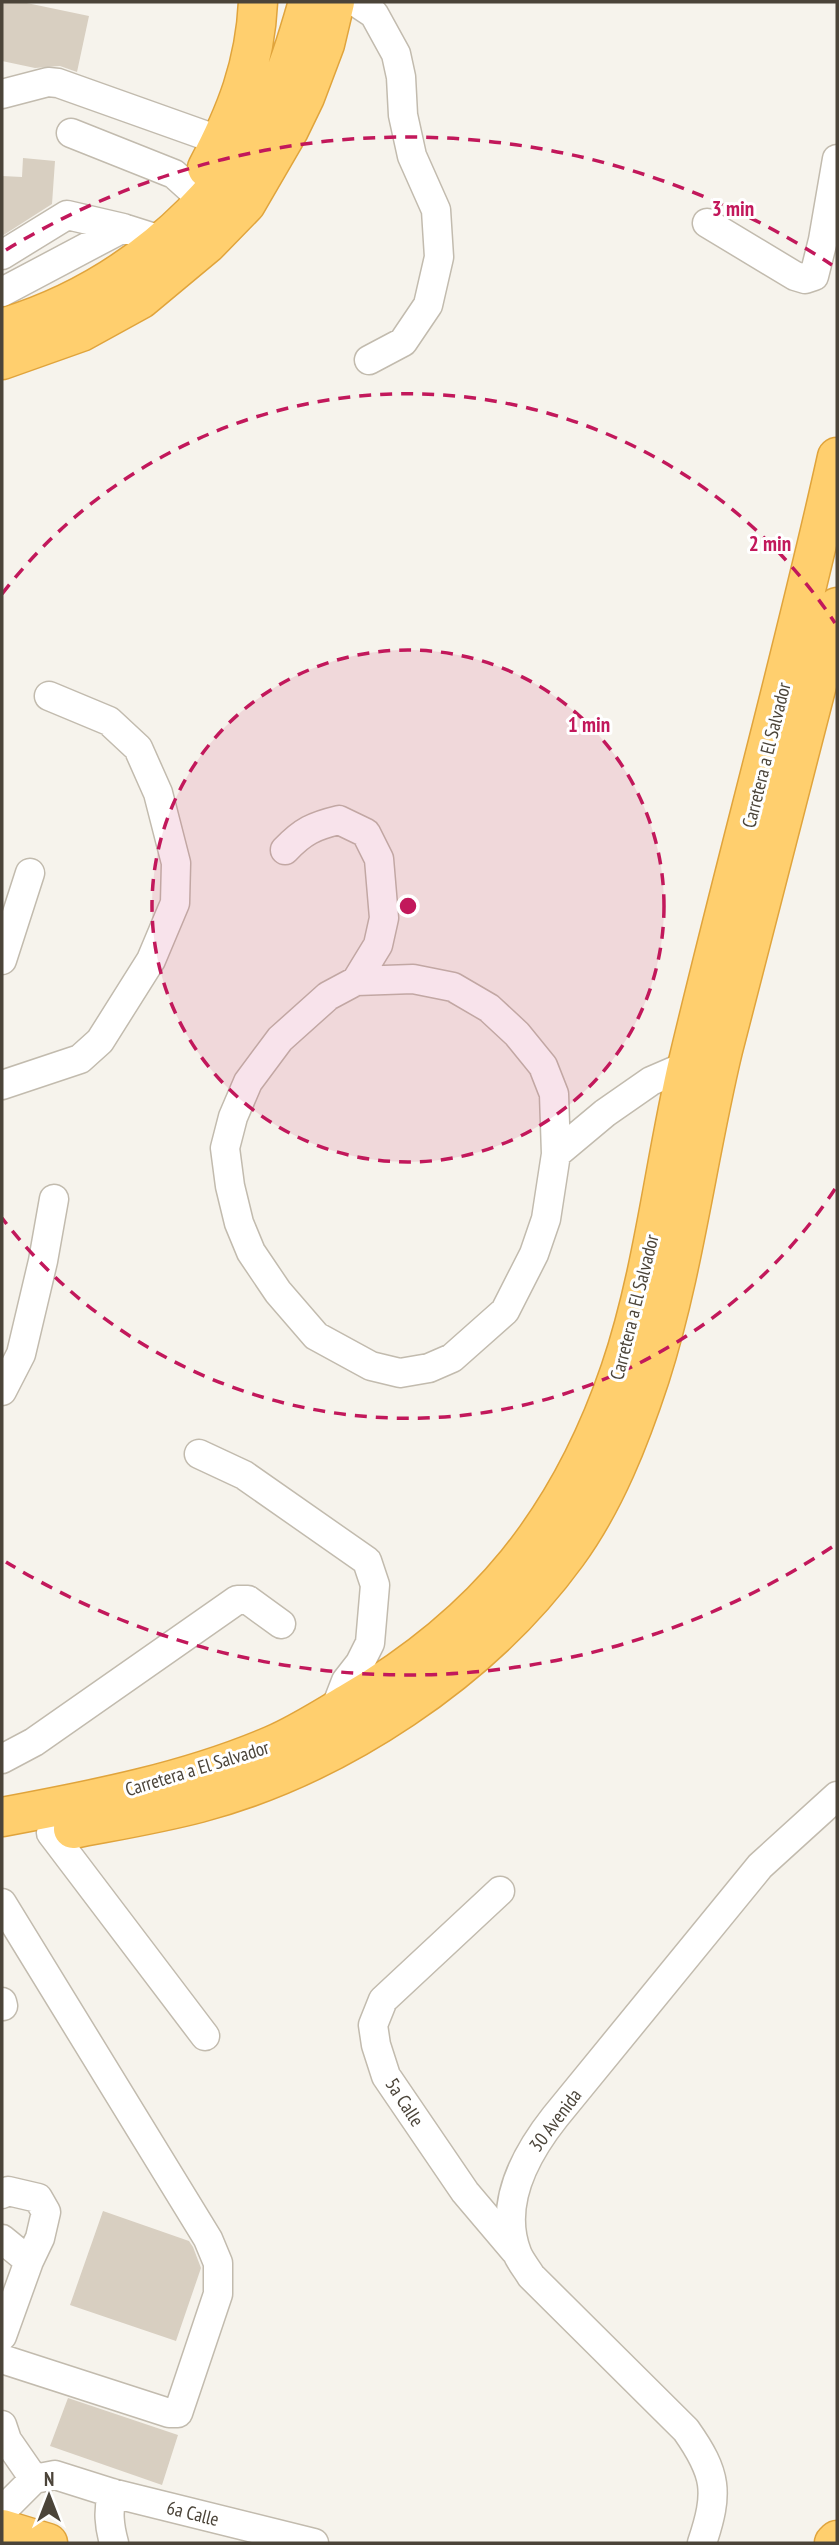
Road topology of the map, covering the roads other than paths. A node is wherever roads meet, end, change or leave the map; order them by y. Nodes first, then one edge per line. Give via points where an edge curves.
1 (258, 2) edge
2 (281, 2) edge
3 (309, 2) edge
4 (335, 2) edge
5 (356, 2) edge
6 (2, 94) edge
7 (271, 106) junction
8 (71, 133) dead end
9 (221, 141) junction
10 (837, 159) edge
11 (194, 192) junction
12 (707, 223) dead end
13 (123, 228) junction
14 (167, 237) junction
15 (2, 255) edge
16 (2, 292) edge
17 (2, 328) edge
18 (2, 360) edge
19 (369, 360) dead end
20 (837, 457) edge
21 (837, 607) edge
22 (49, 696) dead end
23 (285, 850) dead end
24 (30, 873) dead end
25 (2, 960) edge
26 (356, 981) junction
27 (688, 1065) junction
28 (2, 1085) edge
29 (556, 1154) junction
30 (54, 1199) dead end
31 (2, 1391) edge
32 (199, 1454) dead end
33 (281, 1624) dead end
34 (369, 1674) junction
35 (2, 1759) edge
36 (837, 1796) edge
37 (2, 1808) edge
38 (2, 1818) edge
39 (48, 1821) junction
40 (2, 1842) edge
41 (500, 1891) dead end
42 (2, 1903) edge
43 (205, 2036) dead end
44 (516, 2180) junction
45 (465, 2192) junction
46 (2, 2194) edge
47 (2, 2239) edge
48 (517, 2253) junction
49 (29, 2261) junction
50 (2, 2336) edge
51 (2, 2359) edge
52 (4, 2435) edge
53 (34, 2479) junction
54 (112, 2493) junction
55 (2, 2506) edge
56 (2, 2529) edge
57 (48, 2543) edge
58 (114, 2543) edge
59 (314, 2543) edge
60 (702, 2543) edge

1 - 9 highway via 256,43
2 - 7 highway
3 - 7 highway
4 - 18 highway via 325,44 304,97 246,204 141,299 81,332
5 - 19 street via 374,14 396,54 412,156 436,209 439,257 428,305 402,342
6 - 9 street via 58,83
7 - 14 highway via 222,179
8 - 11 street via 174,174
9 - 11 highway
10 - 12 street via 814,276 795,276
11 - 14 highway
13 - 14 street
13 - 15 street via 67,215
13 - 16 street
14 - 17 highway via 80,298
20 - 27 highway, Carretera a El Salvador
21 - 39 highway, Carretera a El Salvador via 723,1050 650,1375 604,1492 568,1553 506,1626 458,1668 418,1700 329,1752 268,1780 199,1803
22 - 28 street via 109,721 138,748 158,793 176,863 175,903 151,960 100,1041 80,1059
23 - 26 street via 300,834 339,820 366,833 379,859 384,918 378,945
24 - 25 street
26 - 29 street via 413,979 453,987 489,1009 543,1066 554,1094
26 - 29 street via 328,996 280,1039 248,1082 225,1148 239,1223 251,1252 316,1336 371,1366 400,1373 452,1358 505,1311 546,1219
27 - 29 street via 651,1081
27 - 34 highway, Carretera a El Salvador via 634,1319 589,1451 539,1535 482,1603 439,1642
30 - 31 street via 21,1354
32 - 34 street via 244,1475 367,1561 375,1585
33 - 35 street via 248,1600 237,1600 34,1742
34 - 39 highway, Carretera a El Salvador via 334,1712 276,1744
36 - 44 street, 30 Avenida via 760,1866 536,2141
37 - 39 street
38 - 39 highway, Carretera a El Salvador
39 - 40 highway, Carretera a El Salvador
39 - 43 street
41 - 45 street, 5a Calle via 383,2000 373,2025 386,2076
42 - 51 street via 208,2239 218,2263 218,2294 178,2413
44 - 45 street
44 - 48 street, 30 Avenida via 511,2204
45 - 48 street, 5a Calle
46 - 49 street via 8,2191 38,2198 46,2213
47 - 49 street
48 - 60 street, 30 Avenida via 531,2276 698,2446 714,2488
49 - 50 street
52 - 53 street
53 - 54 street, 6a Calle via 55,2475
53 - 55 street
54 - 58 street via 108,2510
54 - 59 street, 6a Calle
56 - 57 highway

